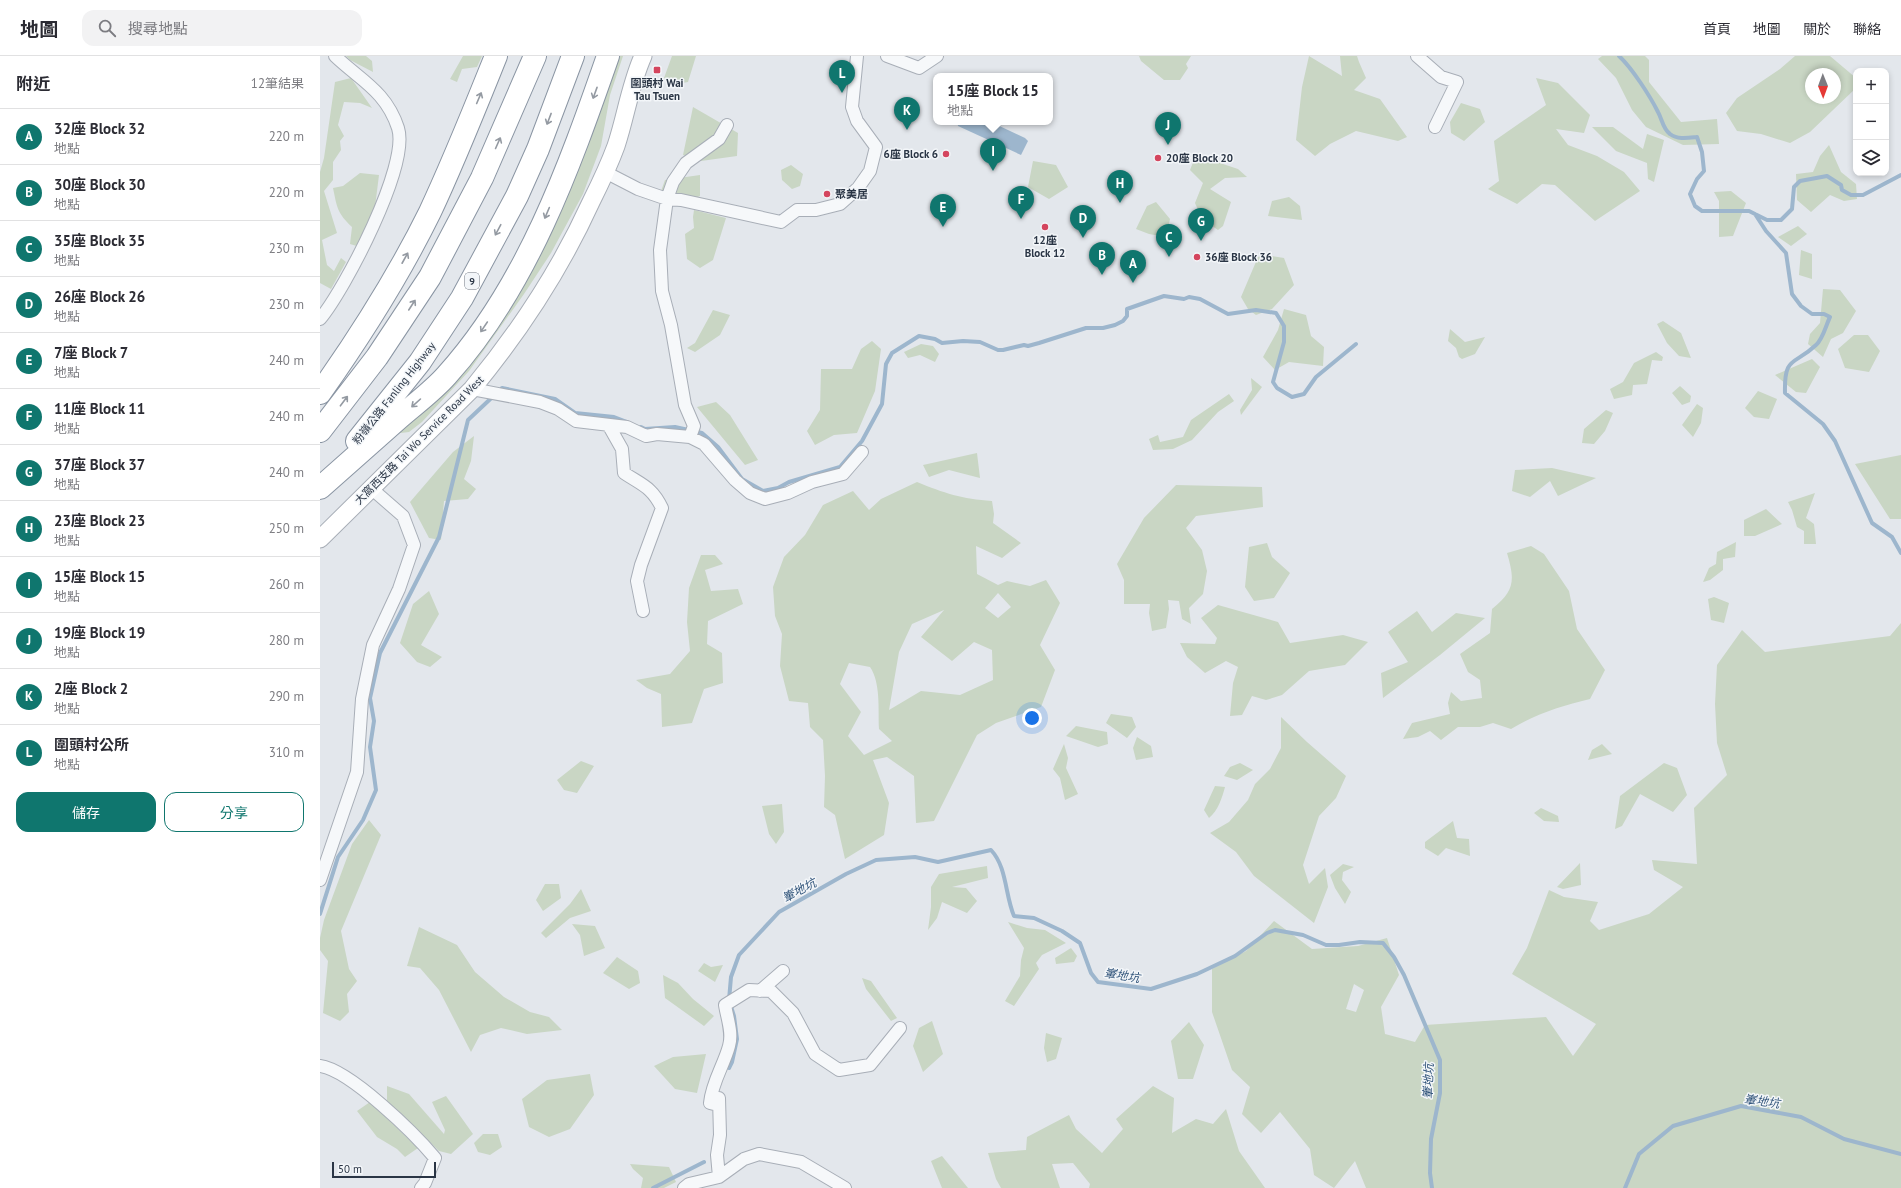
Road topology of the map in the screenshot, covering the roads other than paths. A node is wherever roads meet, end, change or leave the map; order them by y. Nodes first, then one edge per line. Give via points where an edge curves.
1 (335, 56) edge
2 (496, 56) edge
3 (535, 56) edge
4 (573, 56) edge
5 (608, 56) edge
6 (643, 56) edge
7 (857, 56) edge
8 (887, 56) edge
9 (937, 56) edge
10 (1417, 56) edge
11 (727, 125) dead end
12 (1435, 127) dead end
13 (605, 172) junction
14 (667, 199) junction
15 (320, 319) edge
16 (480, 391) junction
17 (320, 393) edge
18 (609, 426) junction
19 (320, 431) edge
20 (692, 432) junction
21 (862, 452) dead end
22 (320, 488) edge
23 (372, 489) junction
24 (320, 539) edge
25 (643, 611) dead end
26 (320, 880) edge
27 (784, 971) dead end
28 (760, 991) junction
29 (900, 1028) dead end
30 (320, 1066) edge
31 (724, 1074) dead end
32 (718, 1105) junction
33 (719, 1177) junction
34 (421, 1188) edge
35 (684, 1188) edge
36 (845, 1188) edge

1 - 15 street via 376,91 393,116 400,140 395,168 381,206 338,292
17 -> 2 highway via 379,304 416,237 448,172
19 -> 3 highway via 377,357 430,277 482,178
4 -> 22 highway, 粉嶺公路 Fanling Highway / 9 via 538,149 517,196 462,298 420,362
5 -> 22 highway via 576,147 533,244 507,293 445,377
6 - 13 main road, 大窩西支路 Tai Wo Service Road West via 634,78 616,146
7 - 14 street via 852,107 857,121 876,147 870,171 858,188 840,204 816,210 797,210 781,222
8 - 9 street via 919,68
10 - 12 street via 1441,77 1457,82
11 - 14 street via 719,139 686,163 673,182
13 - 14 street via 638,189
13 - 16 main road, 大窩西支路 Tai Wo Service Road West via 560,264
14 - 20 street via 660,250 662,291
16 - 18 street via 540,402 576,421
16 - 23 main road, 大窩西支路 Tai Wo Service Road West
18 - 20 street via 627,427 646,436
18 - 25 street via 622,449 624,473 656,495 662,508 637,581
20 - 21 street via 750,494 765,499 843,474
23 - 24 main road, 大窩西支路 Tai Wo Service Road West
23 - 26 street via 403,516 414,545 399,588 373,645 362,699 357,772
27 - 28 street
28 - 29 street via 771,991 793,1013 815,1054 840,1070 870,1065
28 - 32 street via 749,990 725,1005 730,1045 711,1093 710,1103
30 - 34 street via 337,1072 372,1097 419,1139 435,1158
31 - 32 street
32 - 33 street
33 - 35 street via 688,1184
33 - 36 street via 744,1159 759,1154 801,1162

